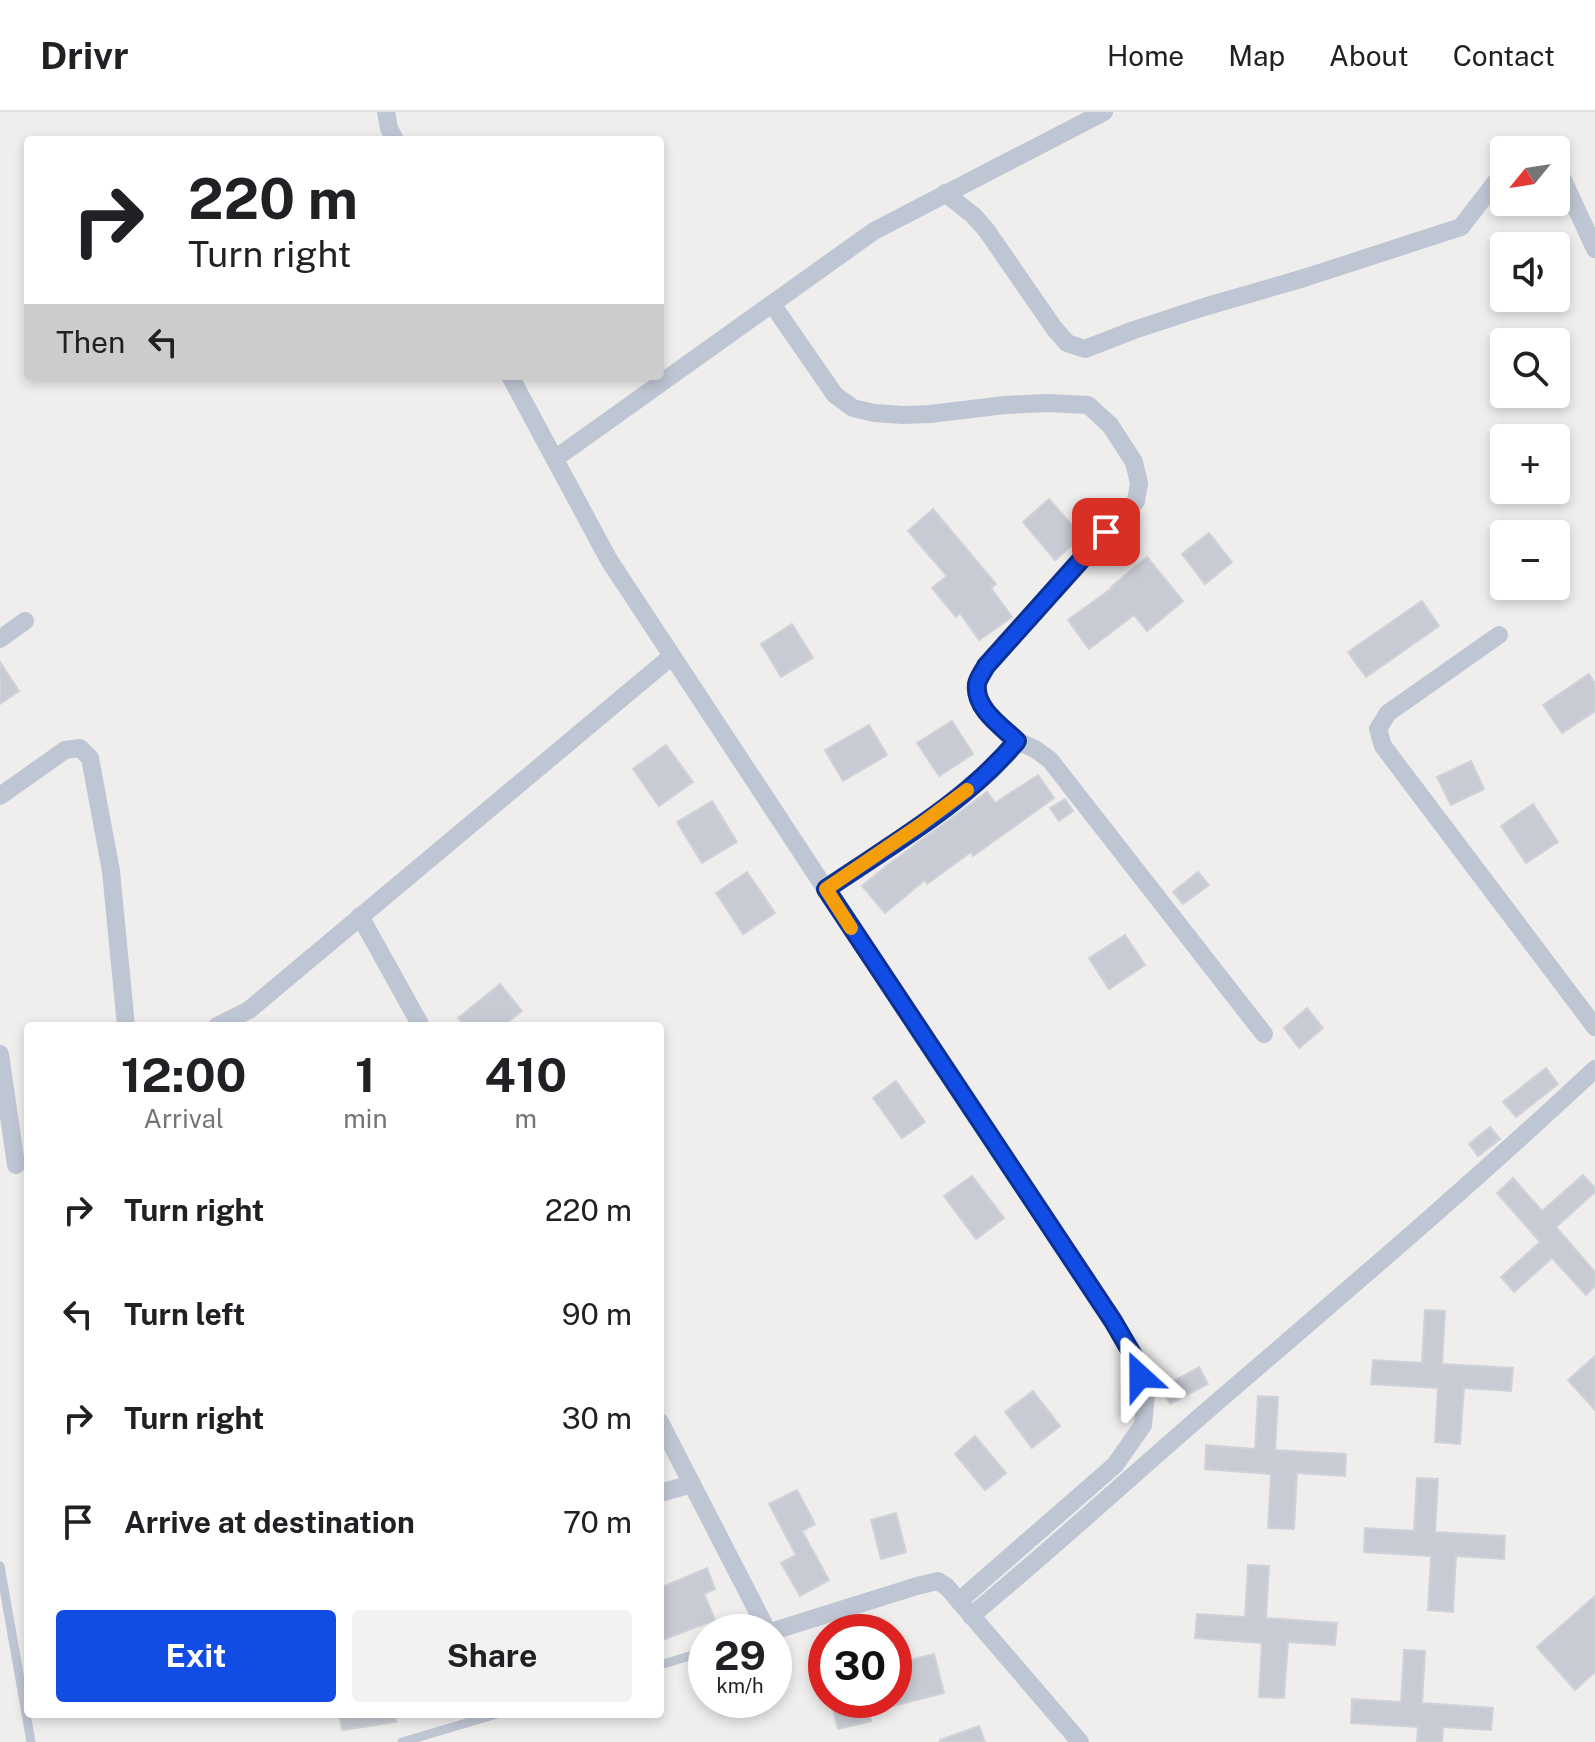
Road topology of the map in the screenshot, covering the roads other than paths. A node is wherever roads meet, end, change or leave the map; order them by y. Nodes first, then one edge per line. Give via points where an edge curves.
1 (386, 112) edge
2 (1104, 112) edge
3 (393, 136) edge
4 (1490, 189) edge
5 (945, 193) junction
6 (1570, 195) edge
7 (1595, 249) edge
8 (772, 304) junction
9 (512, 380) edge
10 (556, 458) junction
11 (25, 621) dead end
12 (1499, 635) dead end
13 (0, 639) edge
14 (672, 656) junction
15 (1017, 741) junction
16 (0, 796) edge
17 (826, 889) junction
18 (360, 916) junction
19 (126, 1022) edge
20 (225, 1022) edge
21 (419, 1022) edge
22 (1595, 1027) edge
23 (1264, 1034) dead end
24 (0, 1054) edge
25 (1595, 1069) edge
26 (15, 1166) edge
27 (664, 1430) edge
28 (692, 1484) junction
29 (664, 1492) edge
30 (0, 1566) edge
31 (959, 1601) junction
32 (760, 1614) edge
33 (971, 1616) junction
34 (792, 1625) edge
35 (688, 1656) edge
36 (664, 1664) edge
37 (24, 1702) edge
38 (27, 1718) edge
39 (483, 1718) edge
40 (31, 1742) edge
41 (402, 1742) edge
42 (1080, 1742) edge

1 - 3 street
2 - 5 street
4 - 5 street via 1461,227 1085,349 1067,343 987,231
5 - 8 street via 874,231
6 - 7 street
8 - 10 street
8 - 15 street via 835,395 853,408 903,415 1019,404 1088,405 1110,425 1134,462 1136,501 977,681 977,699
9 - 10 street
10 - 14 street via 609,560
11 - 13 street
12 - 22 street via 1388,713 1378,729 1383,746
14 - 17 street
14 - 18 street
15 - 17 street via 968,790
15 - 23 street via 1050,760
16 - 19 street via 65,750 80,748 90,758 111,871
17 - 31 street via 1113,1321 1134,1357 1146,1395 1143,1425 1115,1465
18 - 20 street via 249,1010
18 - 21 street
24 - 26 street
25 - 33 street
27 - 28 street
28 - 29 street
28 - 32 street
30 - 37 lane
31 - 33 street
31 - 34 street via 938,1581
33 - 42 street
35 - 36 lane
38 - 40 lane
39 - 41 lane

